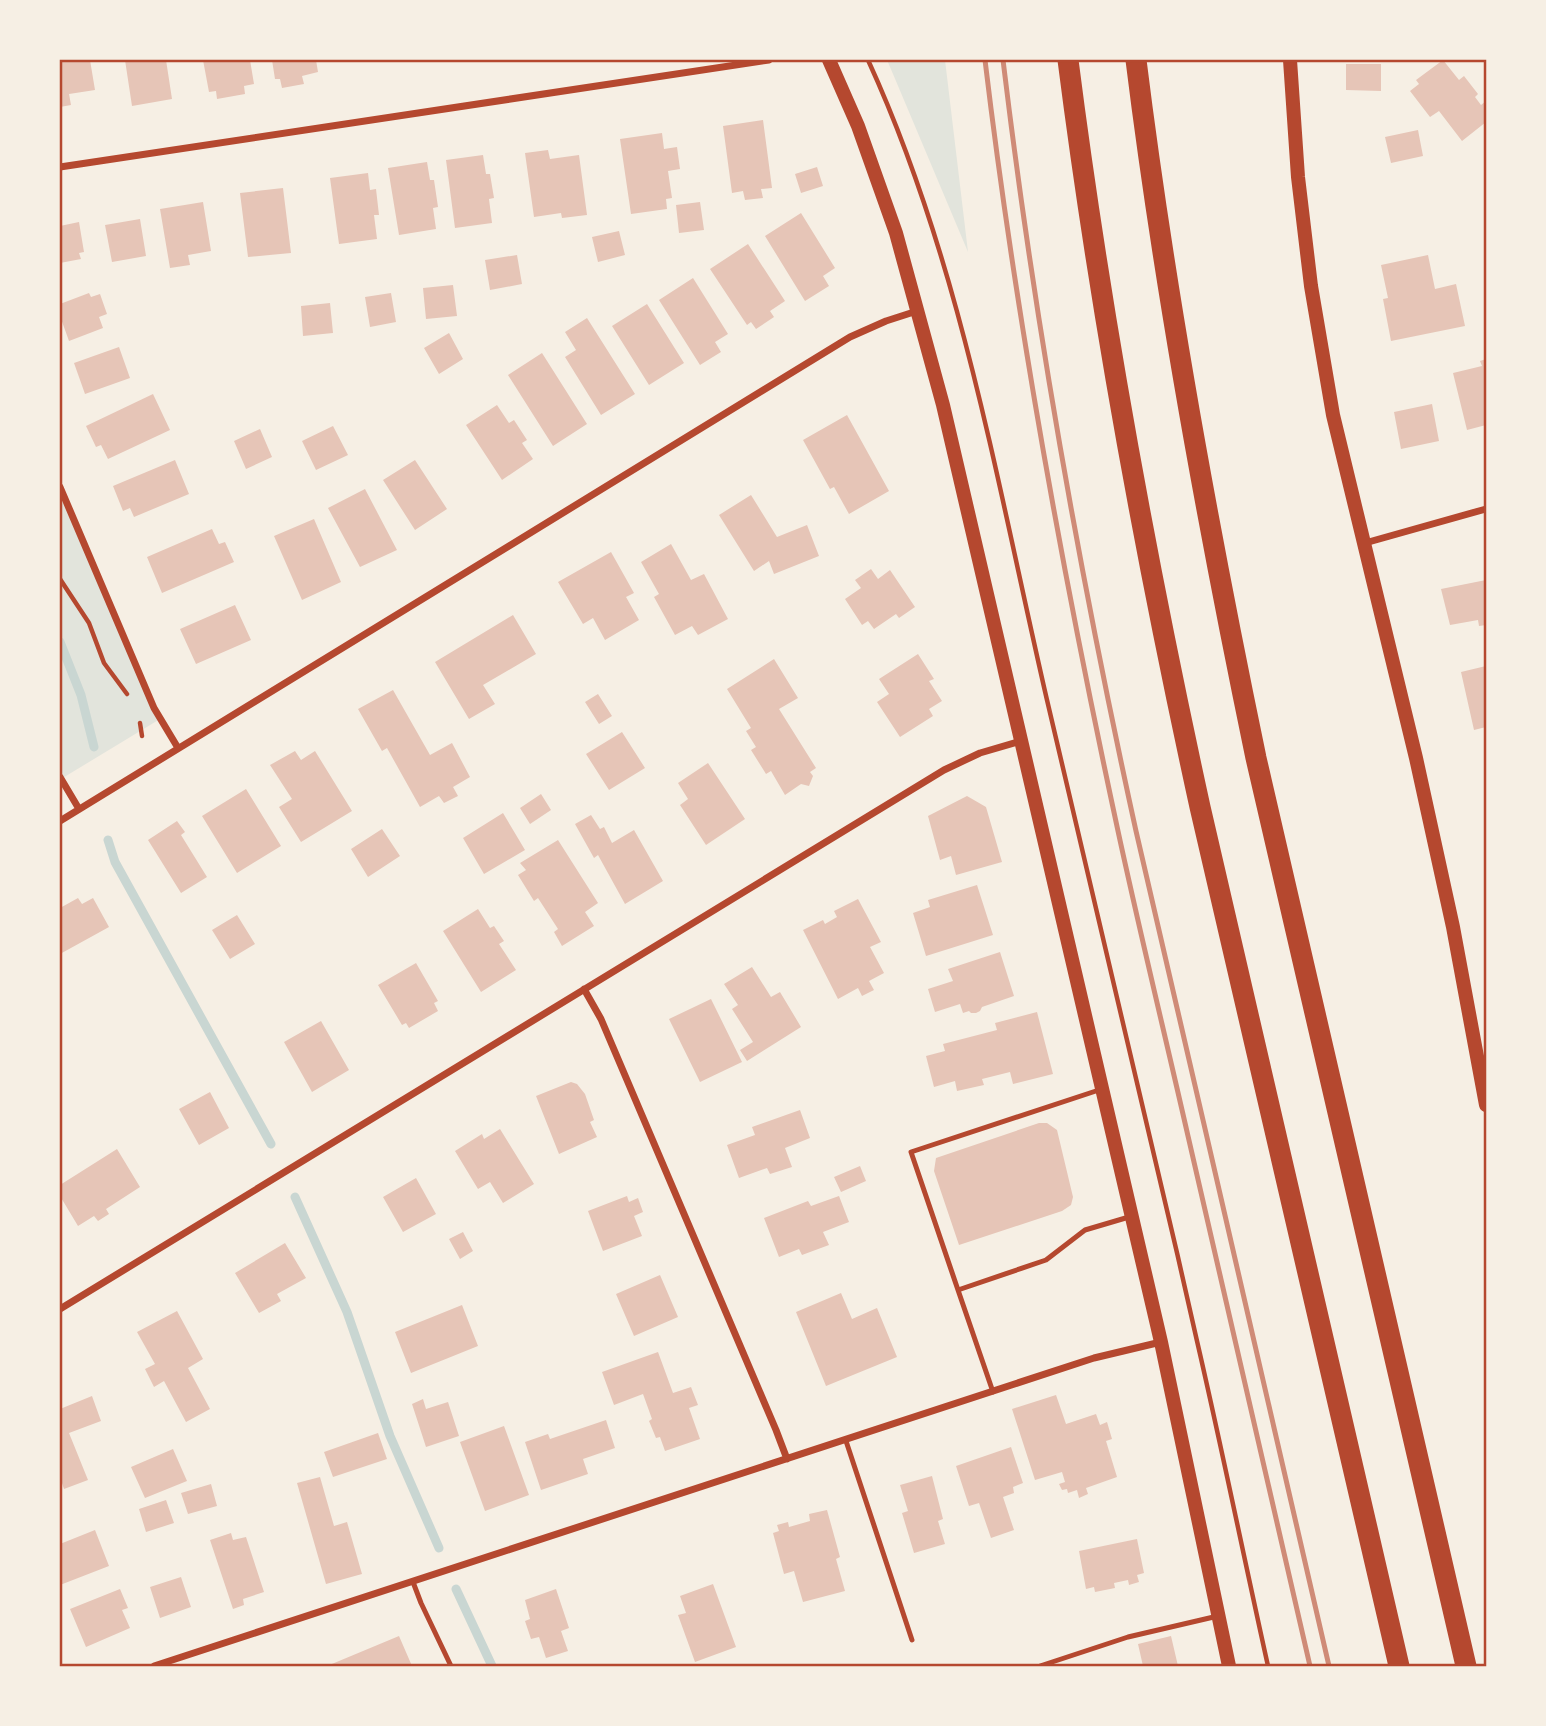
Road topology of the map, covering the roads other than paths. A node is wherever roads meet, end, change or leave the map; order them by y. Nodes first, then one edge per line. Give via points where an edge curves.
1 (769, 60) edge
2 (829, 60) edge
3 (1068, 60) edge
4 (1136, 60) edge
5 (1290, 60) edge
6 (60, 167) edge
7 (918, 311) junction
8 (60, 487) edge
9 (1486, 509) edge
10 (1365, 543) junction
11 (1021, 741) junction
12 (178, 748) junction
13 (60, 777) edge
14 (79, 809) junction
15 (60, 821) edge
16 (584, 989) junction
17 (1102, 1090) junction
18 (1486, 1105) edge
19 (1132, 1216) junction
20 (958, 1290) junction
21 (60, 1309) edge
22 (1161, 1342) junction
23 (993, 1392) junction
24 (846, 1441) junction
25 (787, 1459) junction
26 (413, 1582) junction
27 (1218, 1616) junction
28 (912, 1640) dead end
29 (154, 1667) edge
30 (451, 1667) edge
31 (1040, 1667) edge
32 (1229, 1667) edge
33 (1399, 1667) edge
34 (1466, 1667) edge

1 - 6 street
2 - 7 main road via 884,197
3 - 33 highway via 1114,370 1173,683
4 - 34 highway via 1189,414 1256,758
5 - 10 main road via 1311,286 1333,415
7 - 11 main road
7 - 12 street via 850,338
8 - 12 street via 154,708
9 - 10 street
10 - 18 main road via 1436,846
11 - 16 street via 944,770
11 - 17 main road
12 - 14 street
13 - 14 street
14 - 15 street
16 - 21 street
16 - 25 street via 601,1019
17 - 19 main road
17 - 20 lane via 911,1152
19 - 20 lane via 1085,1230 1046,1260
19 - 22 main road
20 - 23 lane
22 - 23 street via 1094,1358
22 - 27 main road
23 - 24 street
24 - 25 street
24 - 28 lane
25 - 26 street
26 - 29 street
26 - 30 lane
27 - 31 lane via 1128,1637
27 - 32 main road

